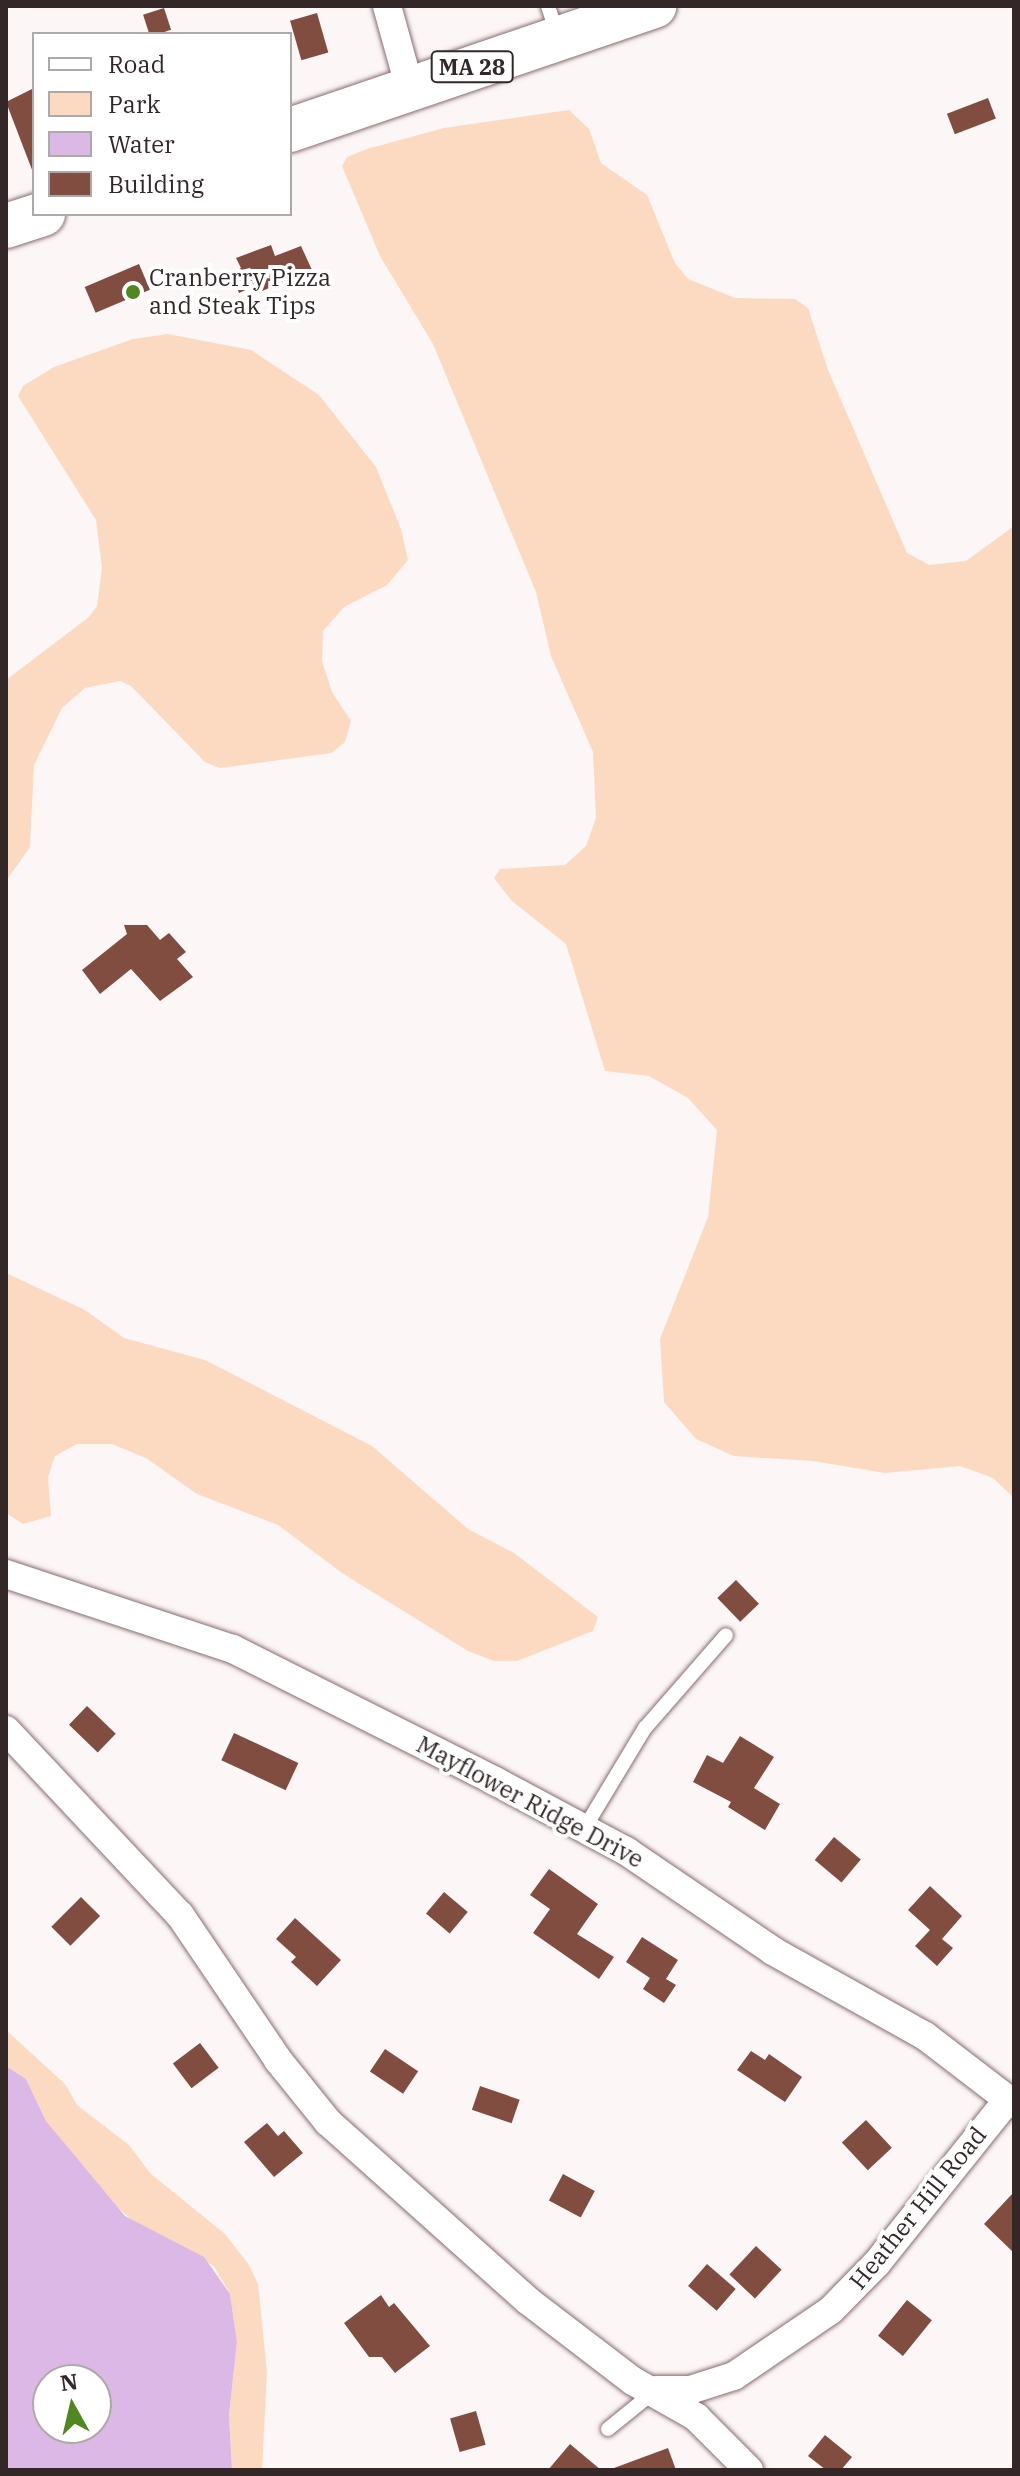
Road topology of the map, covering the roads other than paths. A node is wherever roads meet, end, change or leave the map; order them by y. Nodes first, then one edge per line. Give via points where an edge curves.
1 (387, 6) edge
2 (655, 6) edge
3 (553, 22) edge
4 (410, 89) junction
5 (292, 129) edge
6 (37, 216) edge
7 (6, 226) edge
8 (6, 1574) edge
9 (726, 1635) dead end
10 (6, 1730) edge
11 (584, 1829) junction
12 (1010, 2103) edge
13 (656, 2390) junction
14 (608, 2429) dead end
15 (749, 2470) edge

1 - 4 street
2 - 3 main road, MA 28
3 - 4 main road, MA 28
4 - 5 main road, MA 28
6 - 7 main road
8 - 11 street, Mayflower Ridge Drive via 233,1649
9 - 11 lane via 645,1728
10 - 13 street via 180,1915 278,2060 328,2122 527,2300 633,2381
11 - 12 street, Mayflower Ridge Drive via 651,1867 773,1951 925,2036
12 - 13 street, Heather Hill Road via 877,2263 831,2310 734,2376 690,2390
13 - 14 lane
13 - 15 street via 714,2432

